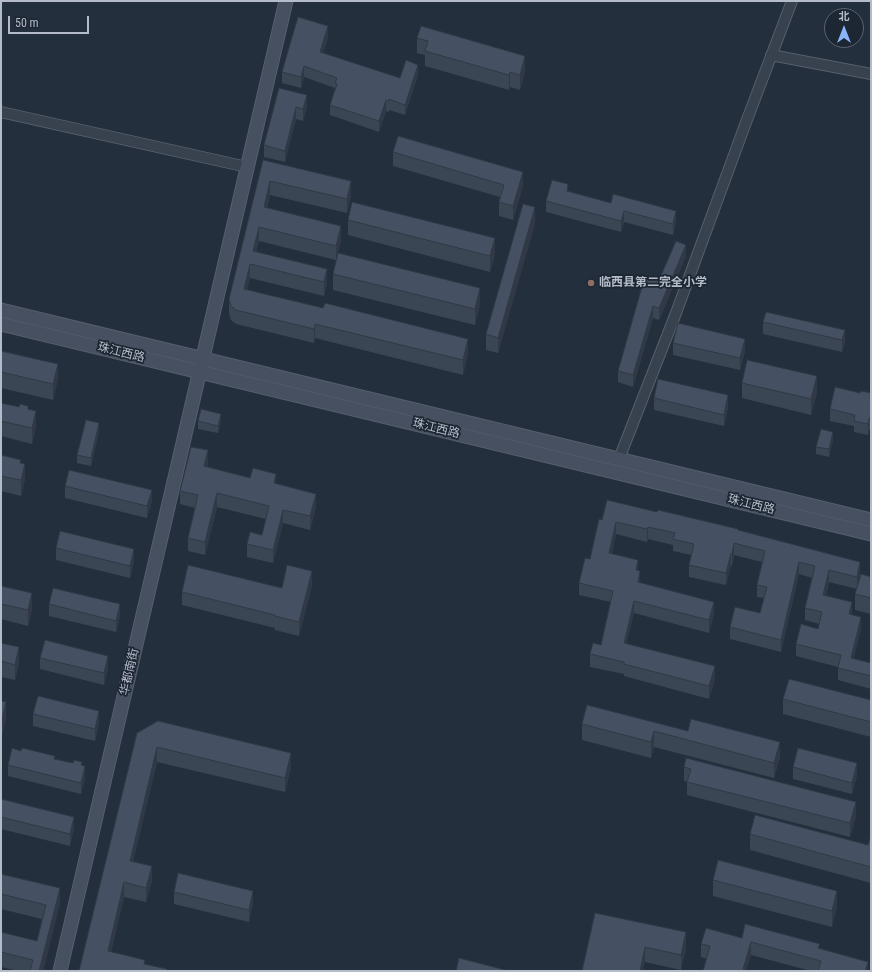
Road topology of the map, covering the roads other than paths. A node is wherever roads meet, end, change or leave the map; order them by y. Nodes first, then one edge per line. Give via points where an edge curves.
1 (286, 1) edge
2 (792, 1) edge
3 (771, 55) junction
4 (871, 74) edge
5 (1, 112) edge
6 (247, 167) junction
7 (1, 310) edge
8 (1, 324) edge
9 (202, 359) junction
10 (200, 372) junction
11 (619, 459) junction
12 (871, 520) edge
13 (871, 534) edge
14 (60, 971) edge

1 - 6 main road, 华都南街
2 - 3 street
3 - 4 street
3 - 11 street
5 - 6 street
6 - 9 main road, 华都南街
7 - 9 main road, 珠江西路
8 - 10 main road, 珠江西路
9 - 10 main road, 华都南街
9 - 11 main road, 珠江西路
10 - 13 main road, 珠江西路
10 - 14 main road, 华都南街
11 - 12 main road, 珠江西路

